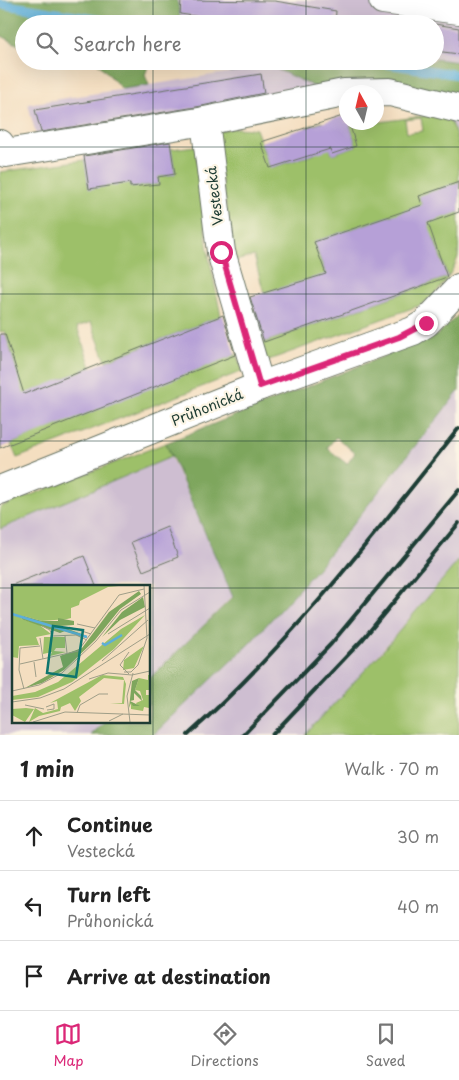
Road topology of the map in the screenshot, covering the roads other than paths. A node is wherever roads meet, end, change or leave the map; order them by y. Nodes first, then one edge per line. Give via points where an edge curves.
1 (382, 0) edge
2 (459, 10) edge
3 (459, 109) edge
4 (205, 121) junction
5 (0, 144) edge
6 (459, 288) edge
7 (260, 386) junction
8 (0, 490) edge

1 - 2 street
3 - 4 street via 410,96 367,91
4 - 5 street via 6,153
4 - 7 street, Vestecká via 221,252
6 - 7 street, Průhonická via 426,323 413,331
7 - 8 street, Průhonická

